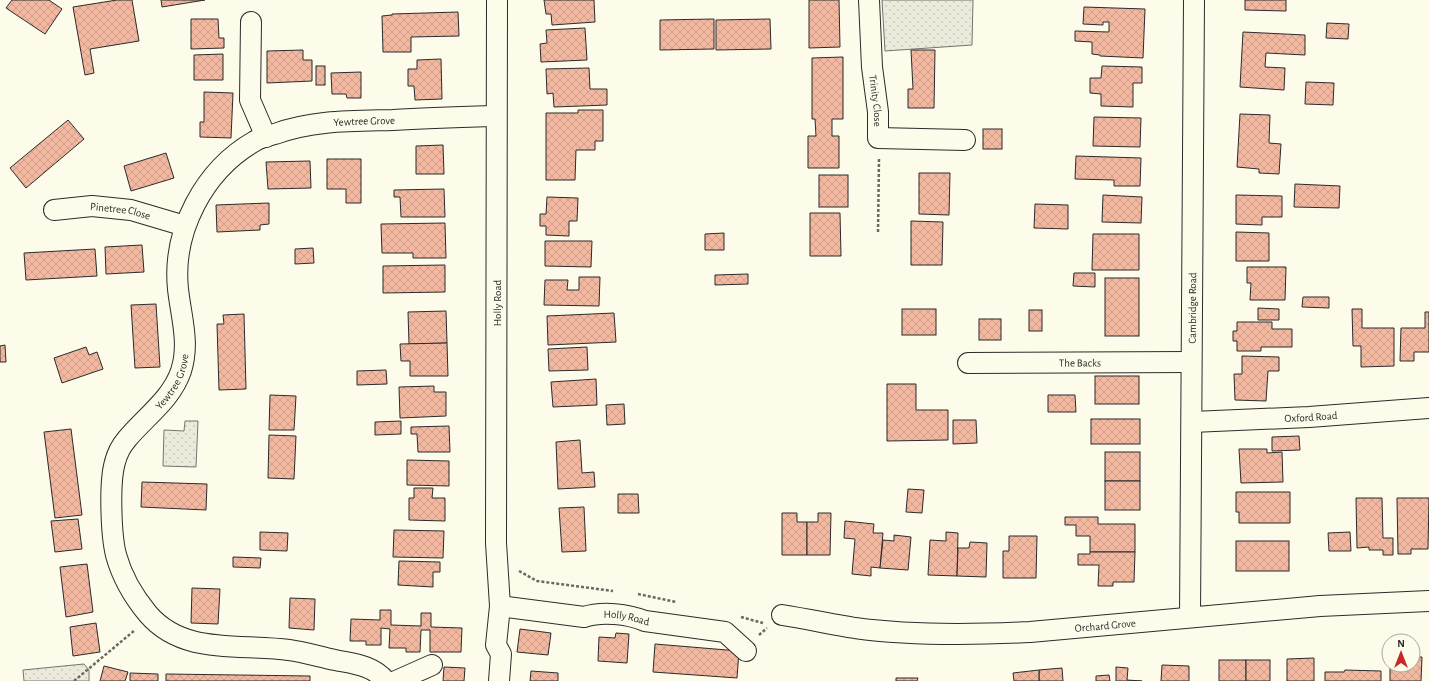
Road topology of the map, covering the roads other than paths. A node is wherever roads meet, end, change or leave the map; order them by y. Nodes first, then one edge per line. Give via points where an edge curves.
1 (497, 0) edge
2 (869, 0) edge
3 (1194, 0) edge
4 (251, 22) dead end
5 (496, 116) junction
6 (266, 137) junction
7 (965, 140) dead end
8 (54, 210) dead end
9 (184, 226) junction
10 (1191, 362) junction
11 (968, 363) dead end
12 (1429, 408) edge
13 (1192, 422) junction
14 (1429, 601) edge
15 (500, 606) junction
16 (782, 615) road end
17 (1190, 616) junction
18 (746, 651) road end
19 (432, 665) dead end
20 (386, 681) edge
21 (396, 681) edge
22 (499, 681) edge

1 - 5 street, Holly Road
2 - 7 street, Trinity Close via 878,138
3 - 10 street, Cambridge Road
4 - 6 street via 250,100
5 - 6 street, Yewtree Grove via 318,123
5 - 15 street, Holly Road via 496,543
6 - 9 street, Yewtree Grove via 256,140 210,181
8 - 9 street, Pinetree Close via 92,206 131,210
9 - 20 street, Yewtree Grove via 177,273 186,344 181,371 169,395 126,440 119,451 112,479 113,536 116,554 132,592 150,616 192,642 212,646 288,650 369,666
10 - 11 street, The Backs
10 - 13 street, Cambridge Road
12 - 13 street, Oxford Road
13 - 17 street, Cambridge Road
14 - 17 street, Orchard Grove
15 - 18 street, Holly Road via 584,617 596,614 637,618 725,632
15 - 22 street, Holly Road via 496,645 501,654
16 - 17 street, Orchard Grove via 856,628 982,635
19 - 21 street

